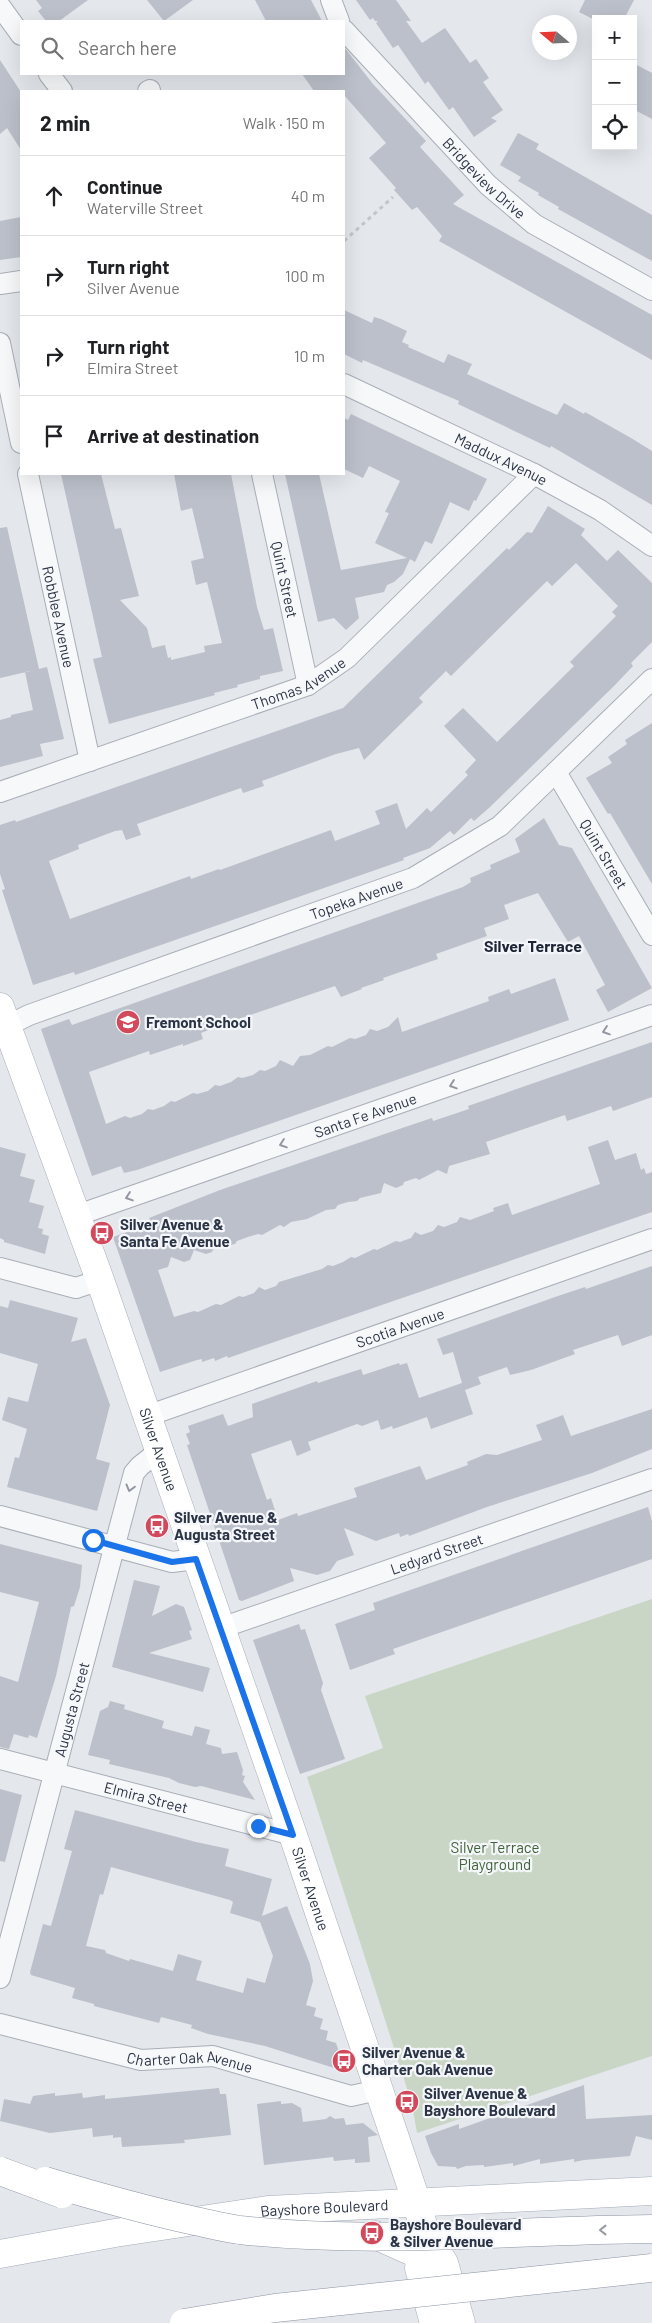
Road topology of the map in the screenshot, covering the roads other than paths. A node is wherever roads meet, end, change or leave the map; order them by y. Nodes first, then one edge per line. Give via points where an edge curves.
1 (331, 0) edge
2 (0, 6) edge
3 (338, 20) edge
4 (345, 31) edge
5 (20, 34) edge
6 (50, 75) edge
7 (61, 90) edge
8 (20, 281) edge
9 (0, 284) edge
10 (652, 290) edge
11 (0, 343) edge
12 (345, 384) edge
13 (20, 437) edge
14 (534, 474) junction
15 (28, 475) edge
16 (262, 475) edge
17 (652, 546) edge
18 (652, 679) edge
19 (308, 685) junction
20 (90, 762) junction
21 (556, 772) junction
22 (0, 792) edge
23 (652, 935) edge
24 (652, 1015) edge
25 (3, 1017) edge
26 (78, 1215) junction
27 (652, 1239) edge
28 (0, 1268) edge
29 (100, 1280) junction
30 (147, 1416) junction
31 (159, 1452) junction
32 (652, 1478) edge
33 (0, 1516) edge
34 (115, 1546) junction
35 (196, 1559) junction
36 (221, 1628) junction
37 (0, 1759) edge
38 (54, 1773) junction
39 (293, 1835) junction
40 (0, 1978) edge
41 (0, 2024) edge
42 (378, 2090) junction
43 (0, 2171) edge
44 (45, 2180) dead end
45 (652, 2190) edge
46 (417, 2203) junction
47 (309, 2207) junction
48 (652, 2229) edge
49 (0, 2254) edge
50 (433, 2254) junction
51 (652, 2268) edge
52 (184, 2323) edge
53 (266, 2323) edge
54 (434, 2323) edge
55 (461, 2323) edge

1 - 3 street
2 - 5 street
4 - 10 street, Bridgeview Drive via 488,185 534,224
6 - 7 street
8 - 9 street
11 - 13 street
12 - 14 street, Maddux Avenue
14 - 17 street, Maddux Avenue via 600,510
14 - 19 street, Thomas Avenue via 347,658
15 - 20 street, Robblee Avenue
16 - 19 street, Quint Street
18 - 21 street, Topeka Avenue
19 - 20 street, Thomas Avenue
20 - 22 street, Thomas Avenue
21 - 23 street, Quint Street
21 - 25 street, Topeka Avenue via 500,826 413,878 29,1015
24 -> 26 street, Santa Fe Avenue
25 - 26 main road, Silver Avenue
26 - 29 main road, Silver Avenue
27 - 30 street, Scotia Avenue
28 - 29 street via 76,1288
29 - 30 main road, Silver Avenue
30 - 31 main road, Silver Avenue
31 -> 34 street, Augusta Street via 134,1473
31 - 35 main road, Silver Avenue
32 - 36 street, Ledyard Street
33 - 34 street
34 - 35 street via 172,1562
34 - 38 street, Augusta Street
35 - 36 main road, Silver Avenue
36 - 39 main road, Silver Avenue
37 - 38 street, Elmira Street
38 - 39 street, Elmira Street
38 - 40 street, Augusta Street
39 - 42 main road, Silver Avenue
41 - 42 street, Charter Oak Avenue via 141,2060 213,2056 351,2096
42 - 46 main road, Silver Avenue
43 - 50 main road, bridge via 42,2188 106,2207 237,2238 399,2247
48 -> 44 main road, bridge via 396,2238 322,2237 237,2230 109,2200
45 - 46 main road, Bayshore Boulevard
46 - 47 main road, Bayshore Boulevard
46 - 50 main road, Silver Avenue
47 - 49 main road, Bayshore Boulevard via 203,2219
47 - 50 main road
50 - 54 main road, Silver Avenue
50 - 55 main road, Silver Avenue
51 - 52 main road, bridge via 274,2308
51 - 53 main road, bridge via 571,2272 435,2286 367,2296

